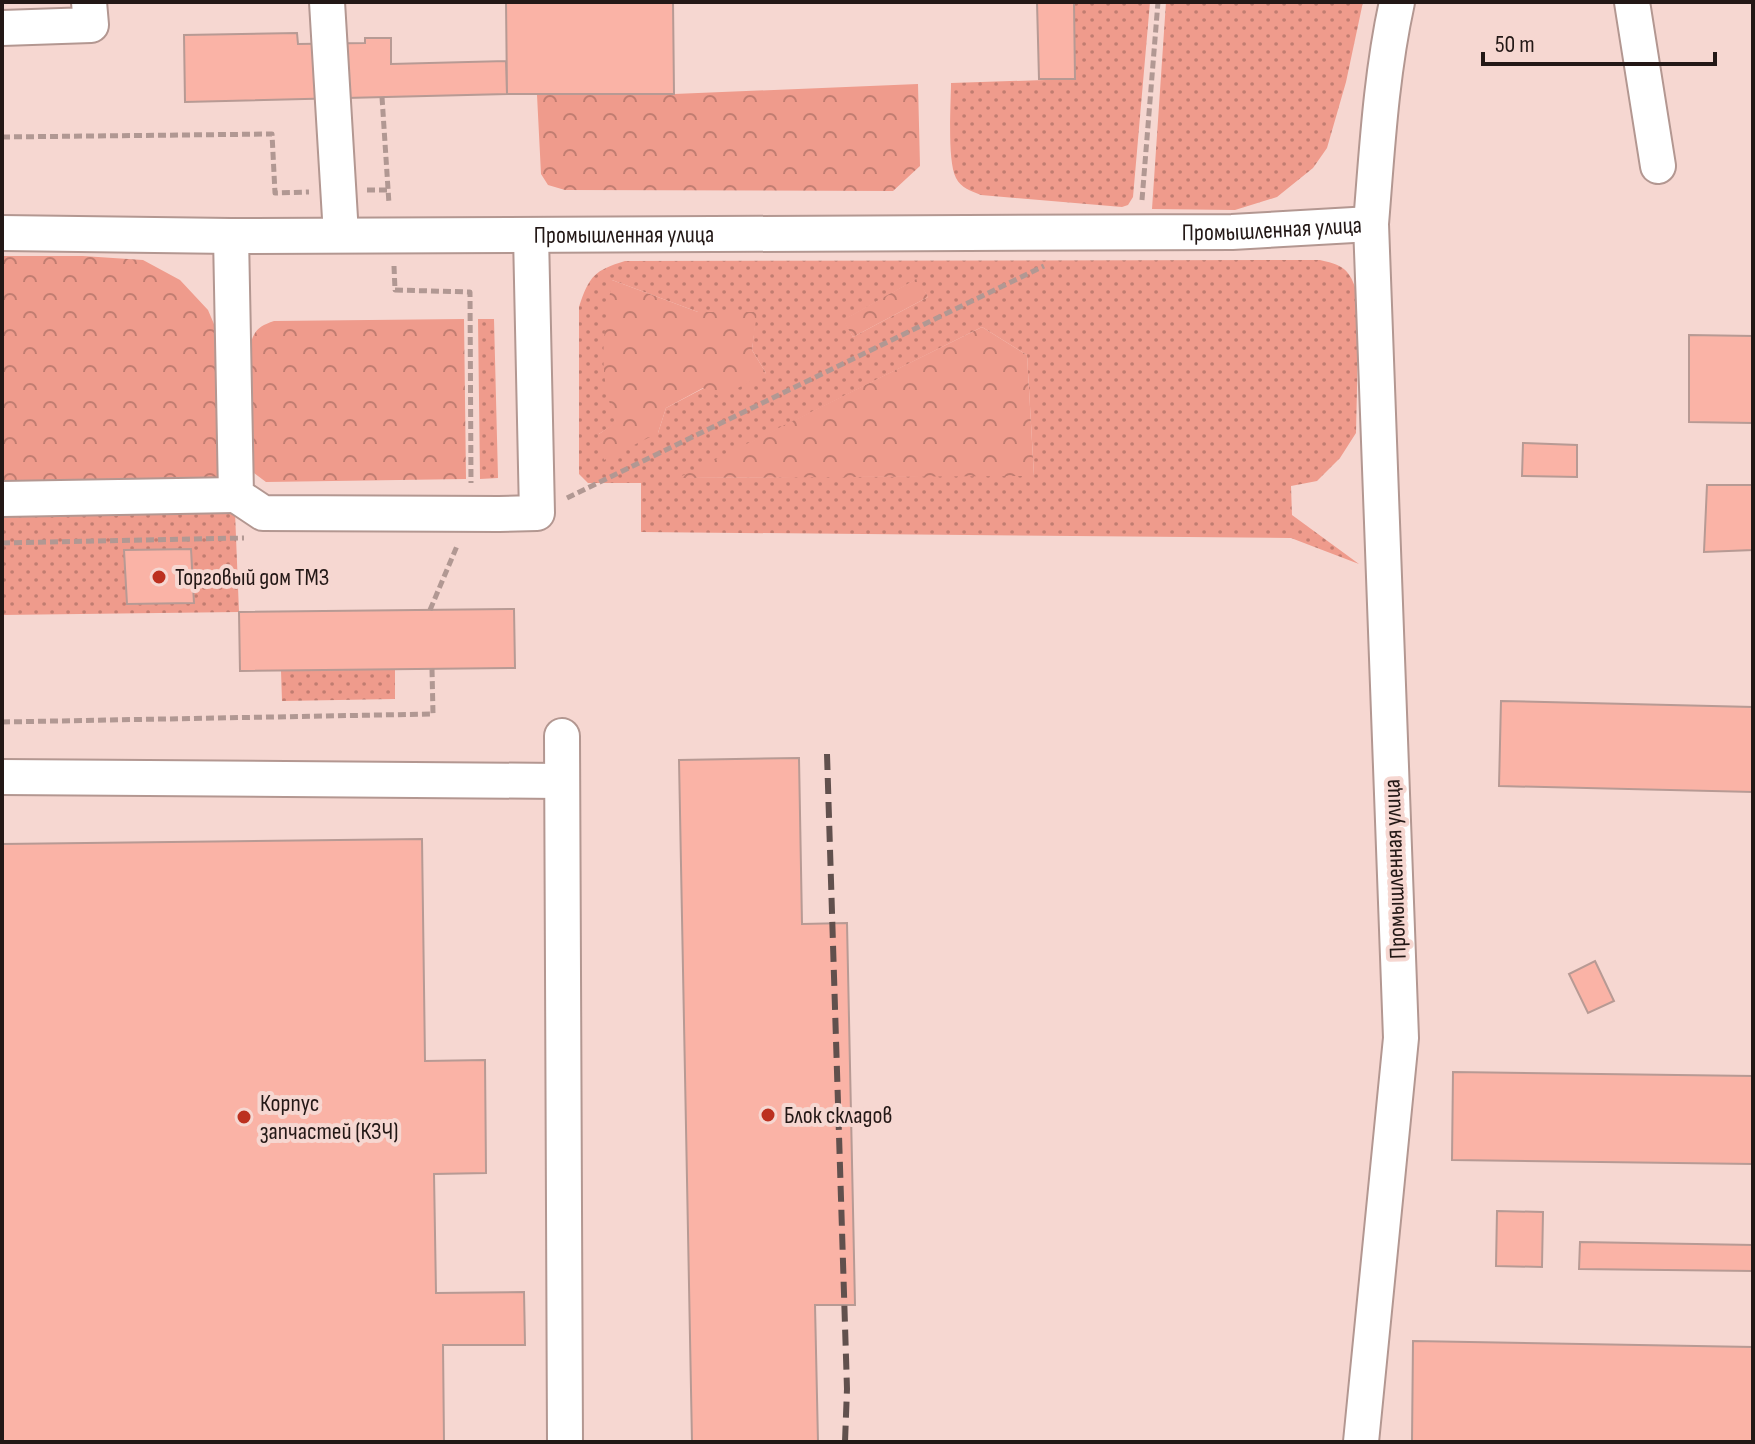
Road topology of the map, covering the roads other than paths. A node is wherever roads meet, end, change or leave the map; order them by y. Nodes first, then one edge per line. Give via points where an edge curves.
1 (89, 2) edge
2 (327, 2) edge
3 (1397, 2) edge
4 (1632, 2) edge
5 (2, 28) edge
6 (1658, 166) dead end
7 (1371, 224) junction
8 (2, 233) edge
9 (341, 235) junction
10 (531, 235) junction
11 (231, 236) junction
12 (236, 495) junction
13 (2, 499) edge
14 (562, 736) dead end
15 (2, 777) edge
16 (561, 781) junction
17 (565, 1442) edge
18 (1361, 1442) edge

1 - 5 street via 91,25
2 - 9 street
3 - 7 street
4 - 6 street
7 - 10 street, Промышленная улица via 1232,232
7 - 18 street, Промышленная улица via 1401,1038
8 - 11 street, Промышленная улица
9 - 10 street, Промышленная улица
9 - 11 street, Промышленная улица
10 - 12 street via 537,513 263,513
11 - 12 street
12 - 13 street
14 - 16 street
15 - 16 street
16 - 17 street

